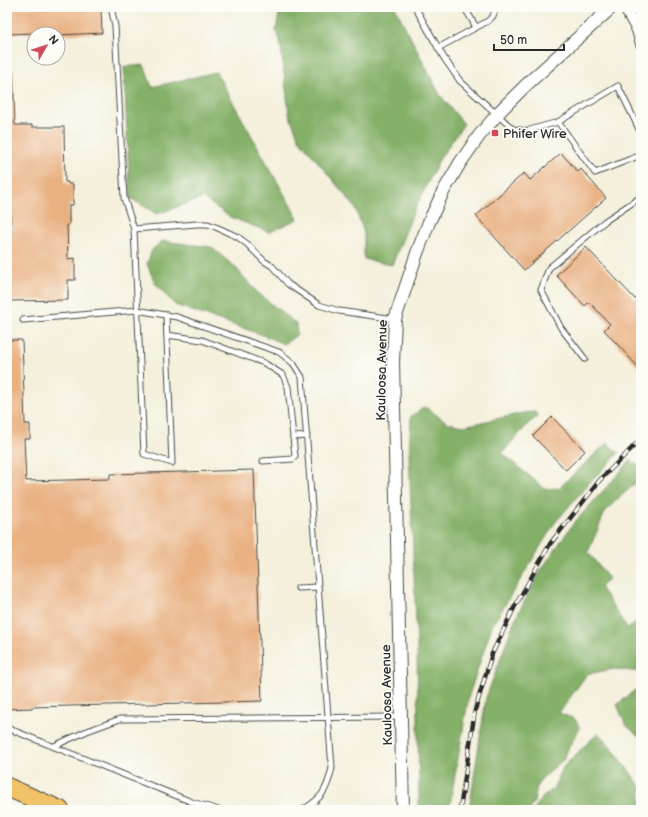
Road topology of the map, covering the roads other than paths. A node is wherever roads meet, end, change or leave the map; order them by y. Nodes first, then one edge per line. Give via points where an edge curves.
1 (111, 7) edge
2 (416, 7) edge
3 (496, 7) edge
4 (612, 7) edge
5 (624, 7) edge
6 (466, 10) dead end
7 (476, 27) junction
8 (641, 44) edge
9 (438, 48) junction
10 (497, 115) junction
11 (558, 122) junction
12 (641, 134) edge
13 (641, 155) edge
14 (641, 197) edge
15 (134, 228) junction
16 (137, 310) junction
17 (166, 315) junction
18 (394, 319) junction
19 (23, 320) dead end
20 (167, 335) junction
21 (585, 359) dead end
22 (307, 436) junction
23 (293, 437) junction
24 (262, 461) dead end
25 (318, 587) junction
26 (298, 588) dead end
27 (328, 716) junction
28 (401, 717) junction
29 (7, 728) edge
30 (54, 746) junction
31 (7, 787) edge
32 (60, 810) edge
33 (219, 810) edge
34 (302, 810) edge
35 (403, 810) edge

1 - 15 lane via 115,26 124,198
2 - 9 lane
3 - 7 lane via 488,21
4 - 10 street, Kauloosa Avenue
5 - 8 street via 637,30
6 - 7 lane
7 - 9 lane
9 - 10 lane via 460,81
10 - 11 lane via 513,129 526,131
10 - 18 street, Kauloosa Avenue via 479,136 443,192 417,253
11 - 12 lane via 618,86
11 - 13 lane via 595,173
14 - 21 lane via 605,221 549,268 541,290 561,328
15 - 16 lane
15 - 18 lane via 208,224 243,240 288,284 319,305 339,311
16 - 17 lane
16 - 19 lane
16 - 20 lane via 144,454 172,463
17 - 20 lane
17 - 22 lane via 279,352 293,363 302,377
18 - 28 street, Kauloosa Avenue
20 - 23 lane via 202,340 264,362 283,375 288,387
22 - 23 lane
22 - 25 lane
23 - 24 lane via 293,459
25 - 26 lane
25 - 27 lane
27 - 28 lane
27 - 30 lane via 120,719
27 - 34 lane via 332,768 329,781 323,794 314,804
28 - 35 street, Kauloosa Avenue
29 - 30 lane
30 - 33 lane via 192,802
31 - 32 highway

